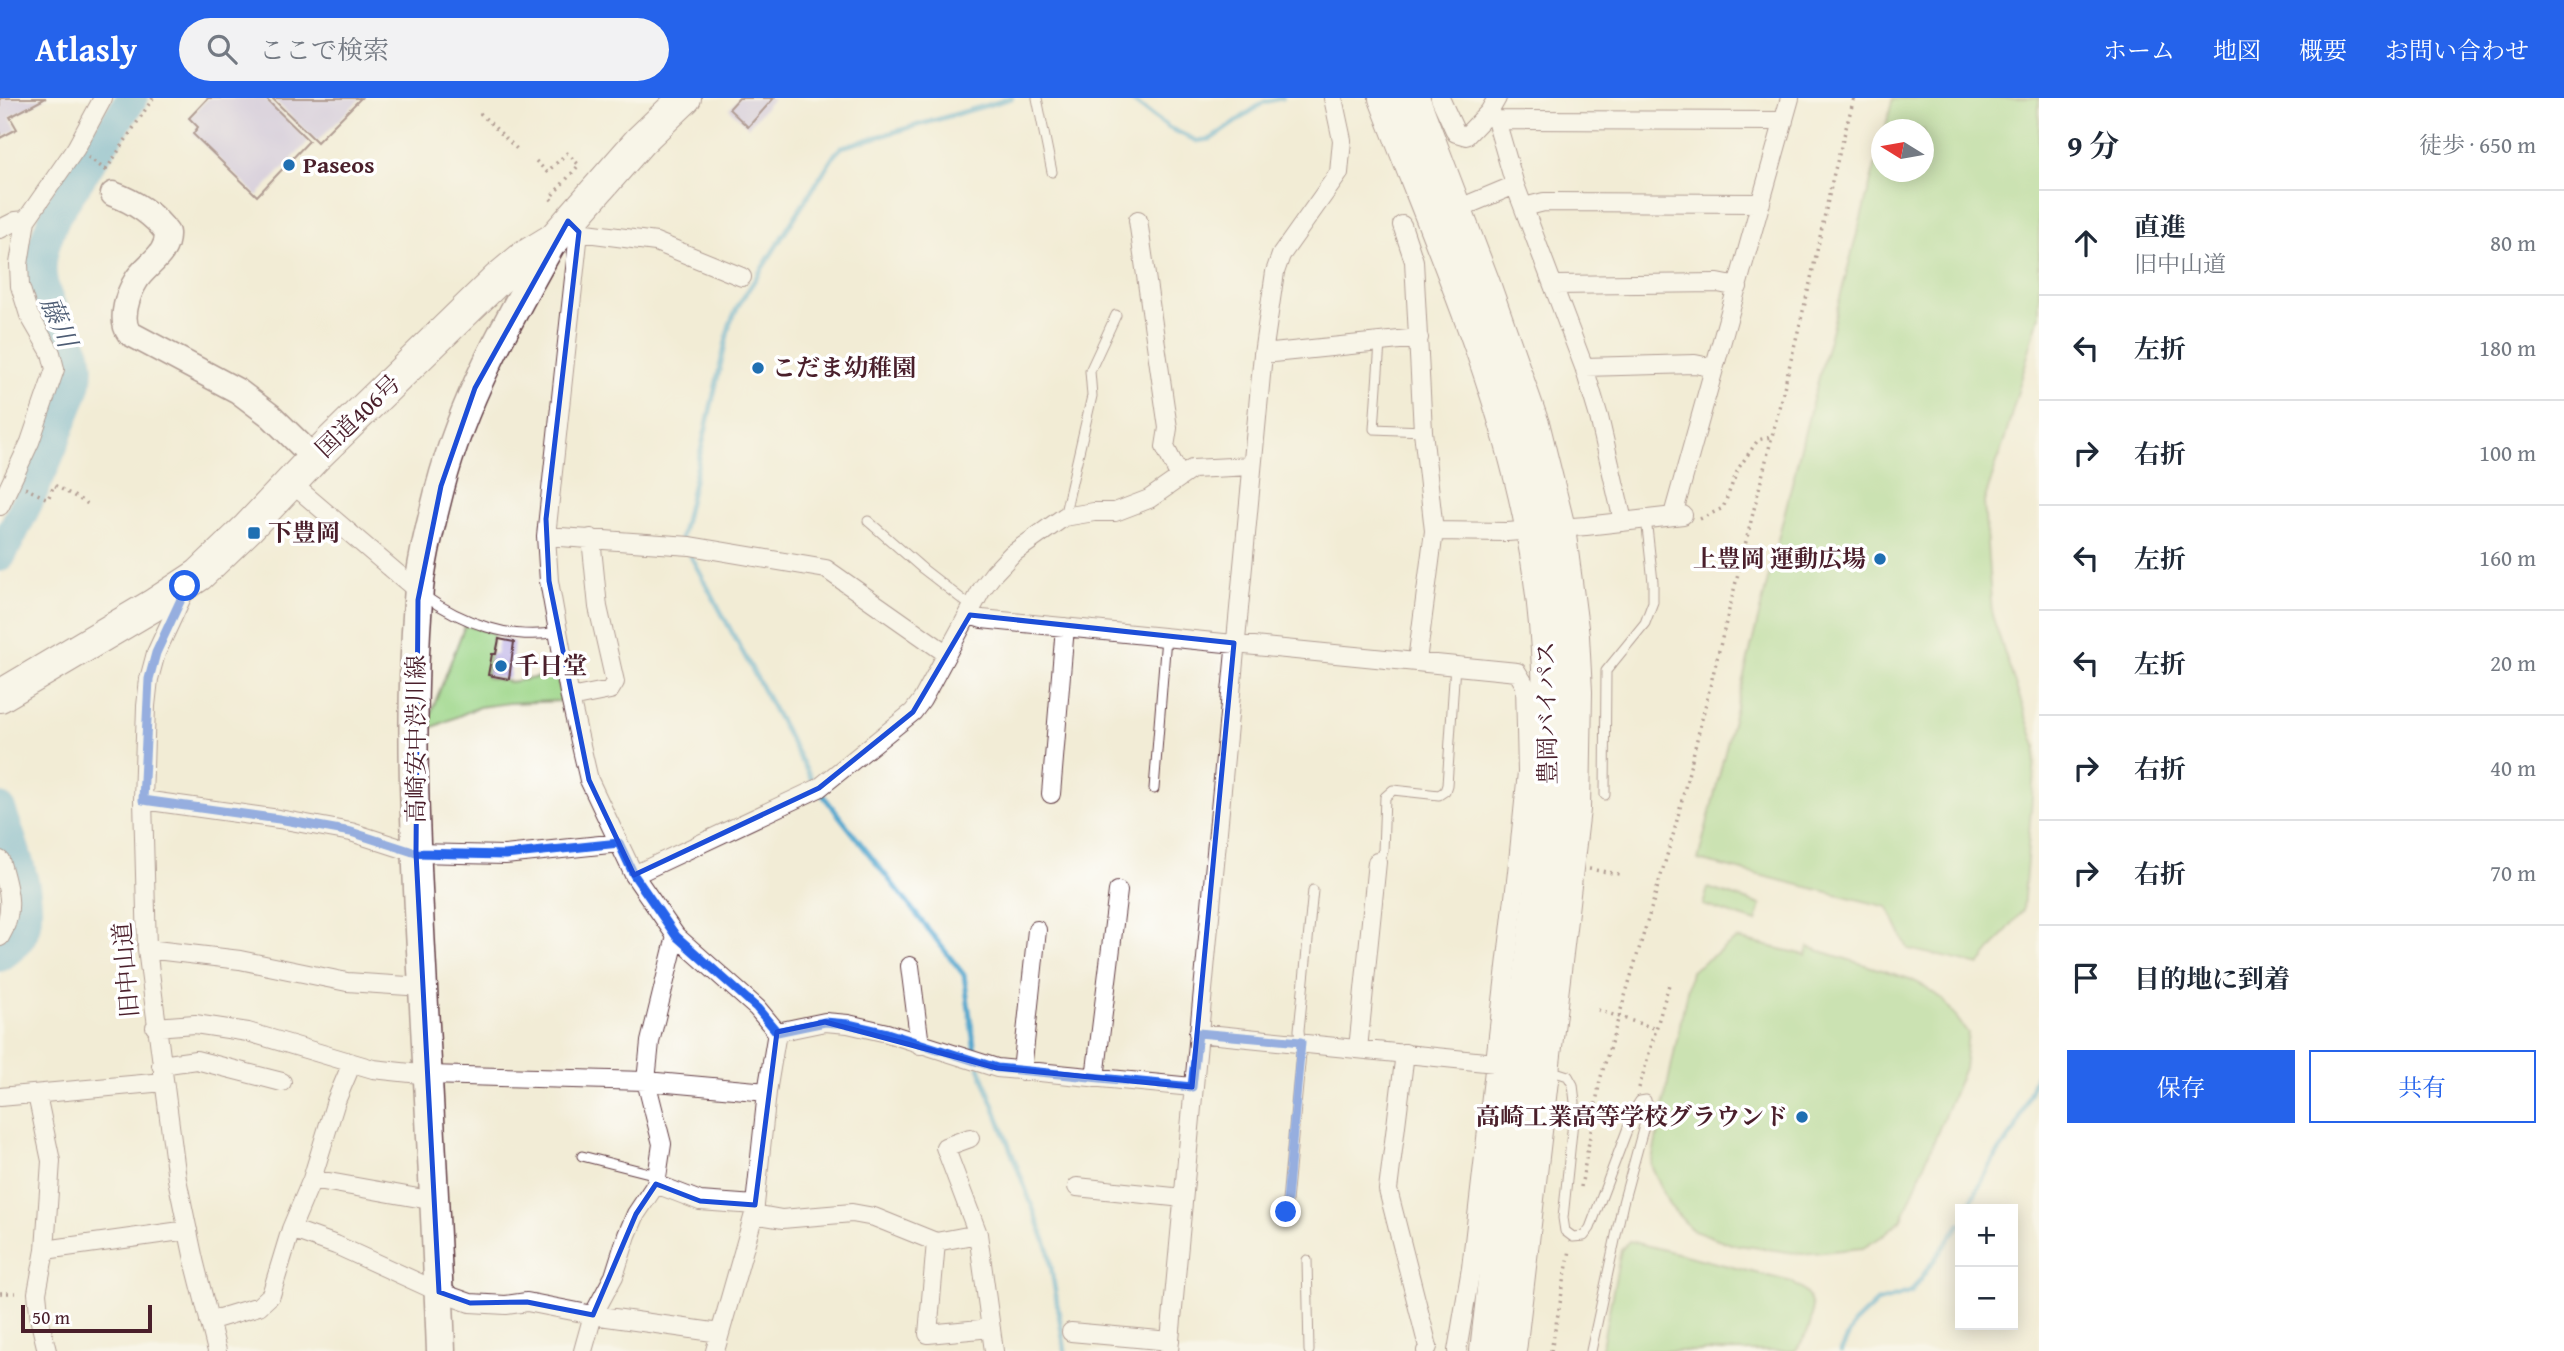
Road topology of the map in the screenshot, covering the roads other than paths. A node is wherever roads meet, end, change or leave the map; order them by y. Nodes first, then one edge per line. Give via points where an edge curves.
1 (103, 98) edge
2 (685, 98) edge
3 (1037, 98) edge
4 (1333, 98) edge
5 (1385, 98) edge
6 (1413, 98) edge
7 (1440, 98) edge
8 (1790, 98) edge
9 (1494, 110) edge
10 (1784, 121) junction
11 (1052, 172) dead end
12 (110, 182) road end
13 (1515, 186) junction
14 (1761, 203) junction
15 (1524, 207) junction
16 (1455, 210) junction
17 (26, 220) junction
18 (1138, 220) dead end
19 (565, 224) junction
20 (1402, 225) dead end
21 (0, 229) edge
22 (742, 277) dead end
23 (1554, 285) junction
24 (1738, 287) junction
25 (1116, 315) dead end
26 (1419, 338) junction
27 (1380, 343) junction
28 (1264, 354) junction
29 (1584, 367) junction
30 (1714, 368) junction
31 (1423, 432) junction
32 (314, 458) junction
33 (1251, 466) junction
34 (1180, 477) junction
35 (290, 482) junction
36 (0, 506) edge
37 (1064, 517) junction
38 (1646, 518) junction
39 (867, 521) dead end
40 (1623, 521) junction
41 (1546, 529) junction
42 (1434, 531) junction
43 (546, 536) junction
44 (590, 538) junction
45 (185, 586) junction
46 (419, 592) junction
47 (971, 611) junction
48 (1065, 627) junction
49 (558, 632) junction
50 (1166, 637) junction
51 (1234, 643) junction
52 (947, 654) junction
53 (1417, 661) junction
54 (1455, 665) junction
55 (0, 696) edge
56 (570, 698) junction
57 (1154, 789) dead end
58 (1051, 794) dead end
59 (1605, 795) dead end
60 (143, 800) junction
61 (619, 843) junction
62 (416, 853) junction
63 (0, 860) edge
64 (1377, 862) joint
65 (634, 875) junction
66 (1312, 890) dead end
67 (1118, 891) dead end
68 (1037, 930) dead end
69 (676, 936) junction
70 (0, 937) edge
71 (146, 949) junction
72 (910, 966) dead end
73 (423, 987) junction
74 (155, 1027) junction
75 (777, 1032) junction
76 (1198, 1033) junction
77 (1301, 1042) junction
78 (920, 1045) junction
79 (1358, 1049) junction
80 (1405, 1054) junction
81 (352, 1063) junction
82 (1519, 1066) junction
83 (1022, 1071) junction
84 (162, 1073) junction
85 (429, 1075) junction
86 (1095, 1078) junction
87 (646, 1081) junction
88 (282, 1082) dead end
89 (1192, 1087) junction
90 (767, 1092) junction
91 (37, 1096) junction
92 (0, 1097) edge
93 (970, 1138) dead end
94 (582, 1156) dead end
95 (312, 1179) junction
96 (657, 1179) junction
97 (1077, 1187) dead end
98 (1183, 1198) junction
99 (435, 1201) junction
100 (754, 1210) junction
101 (1286, 1212) dead end
102 (291, 1229) junction
103 (188, 1230) junction
104 (978, 1234) junction
105 (936, 1242) junction
106 (45, 1250) junction
107 (1307, 1260) dead end
108 (439, 1292) junction
109 (593, 1315) junction
110 (209, 1321) junction
111 (991, 1328) junction
112 (1070, 1332) dead end
113 (720, 1333) junction
114 (1169, 1346) edge
115 (47, 1351) edge
116 (217, 1351) edge
117 (441, 1351) edge
118 (583, 1351) edge
119 (715, 1351) edge
120 (994, 1351) edge
121 (1309, 1351) edge
122 (1426, 1351) edge
123 (1457, 1351) edge
124 (1486, 1351) edge
125 (1510, 1351) edge
126 (1591, 1351) edge

1 - 17 street via 76,148
2 - 19 highway, 国道406号
3 - 11 lane
4 - 28 street via 1342,139 1339,173 1281,255
5 - 41 highway, 豊岡バイパス
6 - 16 highway, 豊岡バイパス
7 - 9 street via 1460,136 1466,136
8 - 10 street
9 - 10 street
9 - 13 street
10 - 14 street
12 - 32 street via 167,233 162,253 135,281 124,316 129,333 238,391
13 - 15 street
13 - 16 street
14 - 15 street via 1544,202
14 - 24 street
15 - 23 street
16 - 41 highway, 豊岡バイパス via 1534,427
17 - 21 street
17 - 36 street via 20,286 55,369 30,442
18 - 34 street via 1168,428 1166,447
19 - 22 street via 656,242
19 - 32 highway, 国道406号 via 499,278
19 - 43 street
19 - 46 main road, 高崎安中渋川線 via 475,388 441,486
20 - 26 street via 1414,261
23 - 24 street via 1718,283
23 - 29 street
24 - 30 street
25 - 37 lane via 1090,371 1092,396
26 - 27 street
26 - 31 street
27 - 28 street
27 - 31 lane via 1374,429
28 - 33 street
29 - 30 street via 1695,364
29 - 40 street
30 - 38 street via 1678,515
31 - 42 street
32 - 35 highway, 国道406号
33 - 34 street via 1192,468
33 - 51 street
34 - 37 street via 1149,499 1115,512
35 - 45 highway, 国道406号
35 - 46 street
37 - 47 street via 993,573
38 - 40 street
38 - 59 lane via 1653,602 1644,623 1606,671
39 - 47 lane
40 - 41 street
41 - 42 street
41 - 82 highway, 豊岡バイパス via 1549,789
42 - 53 street
43 - 44 street
43 - 49 street
44 - 52 street via 690,546 826,569
44 - 56 street via 598,607 615,682 610,690
45 - 55 highway, 国道406号
45 - 60 street, 旧中山道 via 149,679
46 - 49 lane via 480,625 522,634
46 - 62 main road, 高崎安中渋川線 via 413,720
47 - 48 street via 982,619
47 - 52 street
48 - 50 street
48 - 58 street
49 - 56 street
50 - 51 street
50 - 57 lane
51 - 53 street
51 - 76 street
52 - 65 street via 913,712 819,788
53 - 54 street
54 - 64 lane via 1445,791 1439,795 1393,790 1385,797 1383,851
54 - 82 street via 1517,672 1525,685
56 - 61 street via 589,780
60 - 62 street via 351,832
60 - 71 street, 旧中山道
61 - 62 street via 505,855
61 - 65 street
62 - 73 main road, 高崎安中渋川線
63 - 70 street via 11,904
64 - 79 street
65 - 69 street
66 - 77 lane
67 - 86 street
68 - 83 street
69 - 75 street via 757,1008
69 - 87 street via 650,1042
71 - 73 street via 240,960 347,982
71 - 74 street, 旧中山道
72 - 78 street
73 - 85 main road, 高崎安中渋川線
74 - 81 street via 195,1024 248,1032
74 - 84 street, 旧中山道
75 - 78 street via 836,1023 869,1028
75 - 90 street
76 - 77 street
76 - 89 street
77 - 79 street
77 - 101 lane
78 - 83 street via 984,1065
79 - 80 street
80 - 82 street
80 - 122 street via 1388,1190
81 - 85 street
81 - 95 street
82 - 123 street via 1471,1268
82 - 124 highway, 豊岡バイパス
82 - 125 highway, 豊岡バイパス
82 - 126 lane via 1568,1076 1573,1085 1563,1218 1565,1231 1573,1237 1584,1236 1590,1228 1634,1109 1646,1100 1648,1111
83 - 86 street
84 - 88 street via 196,1060
84 - 91 street
84 - 103 street, 旧中山道
85 - 87 street
85 - 99 main road, 高崎安中渋川線
86 - 89 street
87 - 90 street
87 - 96 street via 662,1144
89 - 98 street
90 - 100 street
91 - 92 street
91 - 106 street via 51,1161
93 - 104 street via 945,1147
94 - 96 lane
95 - 99 street
95 - 102 street
96 - 100 street via 700,1201
96 - 109 street via 636,1214 614,1276
97 - 98 street
98 - 114 street
99 - 108 main road, 高崎安中渋川線
100 - 105 street via 782,1219 852,1213
100 - 113 street
102 - 108 street via 336,1244
102 - 110 street via 271,1296 259,1306
103 - 106 street
103 - 110 street, 旧中山道
104 - 105 street
104 - 111 street
105 - 111 street via 928,1334
106 - 115 street via 37,1293
107 - 121 lane
108 - 109 street via 470,1303 527,1302
108 - 117 main road, 高崎安中渋川線
109 - 113 street
109 - 118 street
110 - 116 street, 旧中山道
111 - 120 street
112 - 114 street
113 - 119 street

